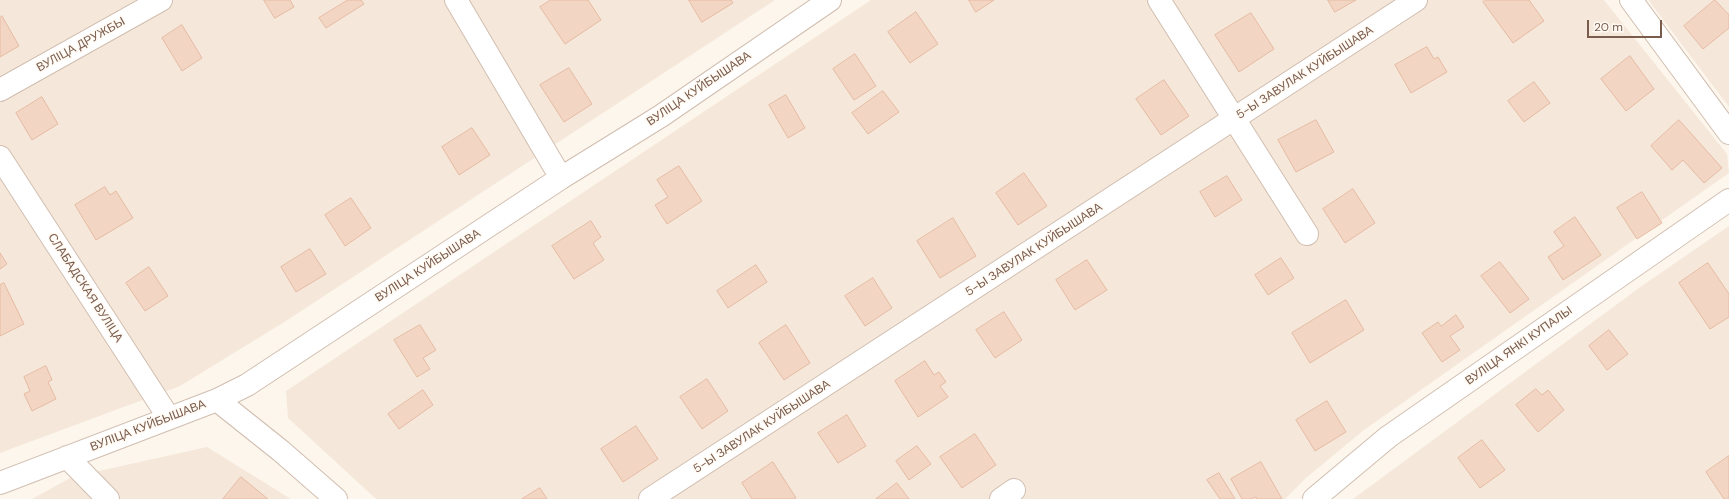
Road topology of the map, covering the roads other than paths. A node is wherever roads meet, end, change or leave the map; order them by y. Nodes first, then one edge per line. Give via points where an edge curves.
1 (161, 0) edge
2 (456, 0) edge
3 (830, 0) edge
4 (1159, 0) edge
5 (1416, 0) edge
6 (1635, 1) edge
7 (0, 90) edge
8 (1234, 120) junction
9 (1729, 133) edge
10 (0, 157) edge
11 (561, 178) junction
12 (1729, 200) edge
13 (1307, 234) dead end
14 (217, 400) junction
15 (169, 418) junction
16 (67, 457) junction
17 (0, 484) edge
18 (108, 499) edge
19 (336, 499) edge
20 (650, 499) edge
21 (1314, 499) edge

1 - 7 street, ВУЛІЦА ДРУЖБЫ
2 - 11 street
3 - 11 street, ВУЛІЦА КУЙБЫШАВА via 661,116
4 - 8 street
5 - 8 street, 5-Ы ЗАВУЛАК КУЙБЫШАВА
6 - 9 street
8 - 13 street
8 - 20 street, 5-Ы ЗАВУЛАК КУЙБЫШАВА
10 - 15 street, СЛАБАДСКАЯ ВУЛІЦА
11 - 14 street, ВУЛІЦА КУЙБЫШАВА via 247,385
12 - 21 street, ВУЛІЦА ЯНКІ КУПАЛЫ via 1388,437
14 - 15 street, ВУЛІЦА КУЙБЫШАВА
14 - 19 street
15 - 16 street, ВУЛІЦА КУЙБЫШАВА
16 - 17 street, ВУЛІЦА КУЙБЫШАВА
16 - 18 street

